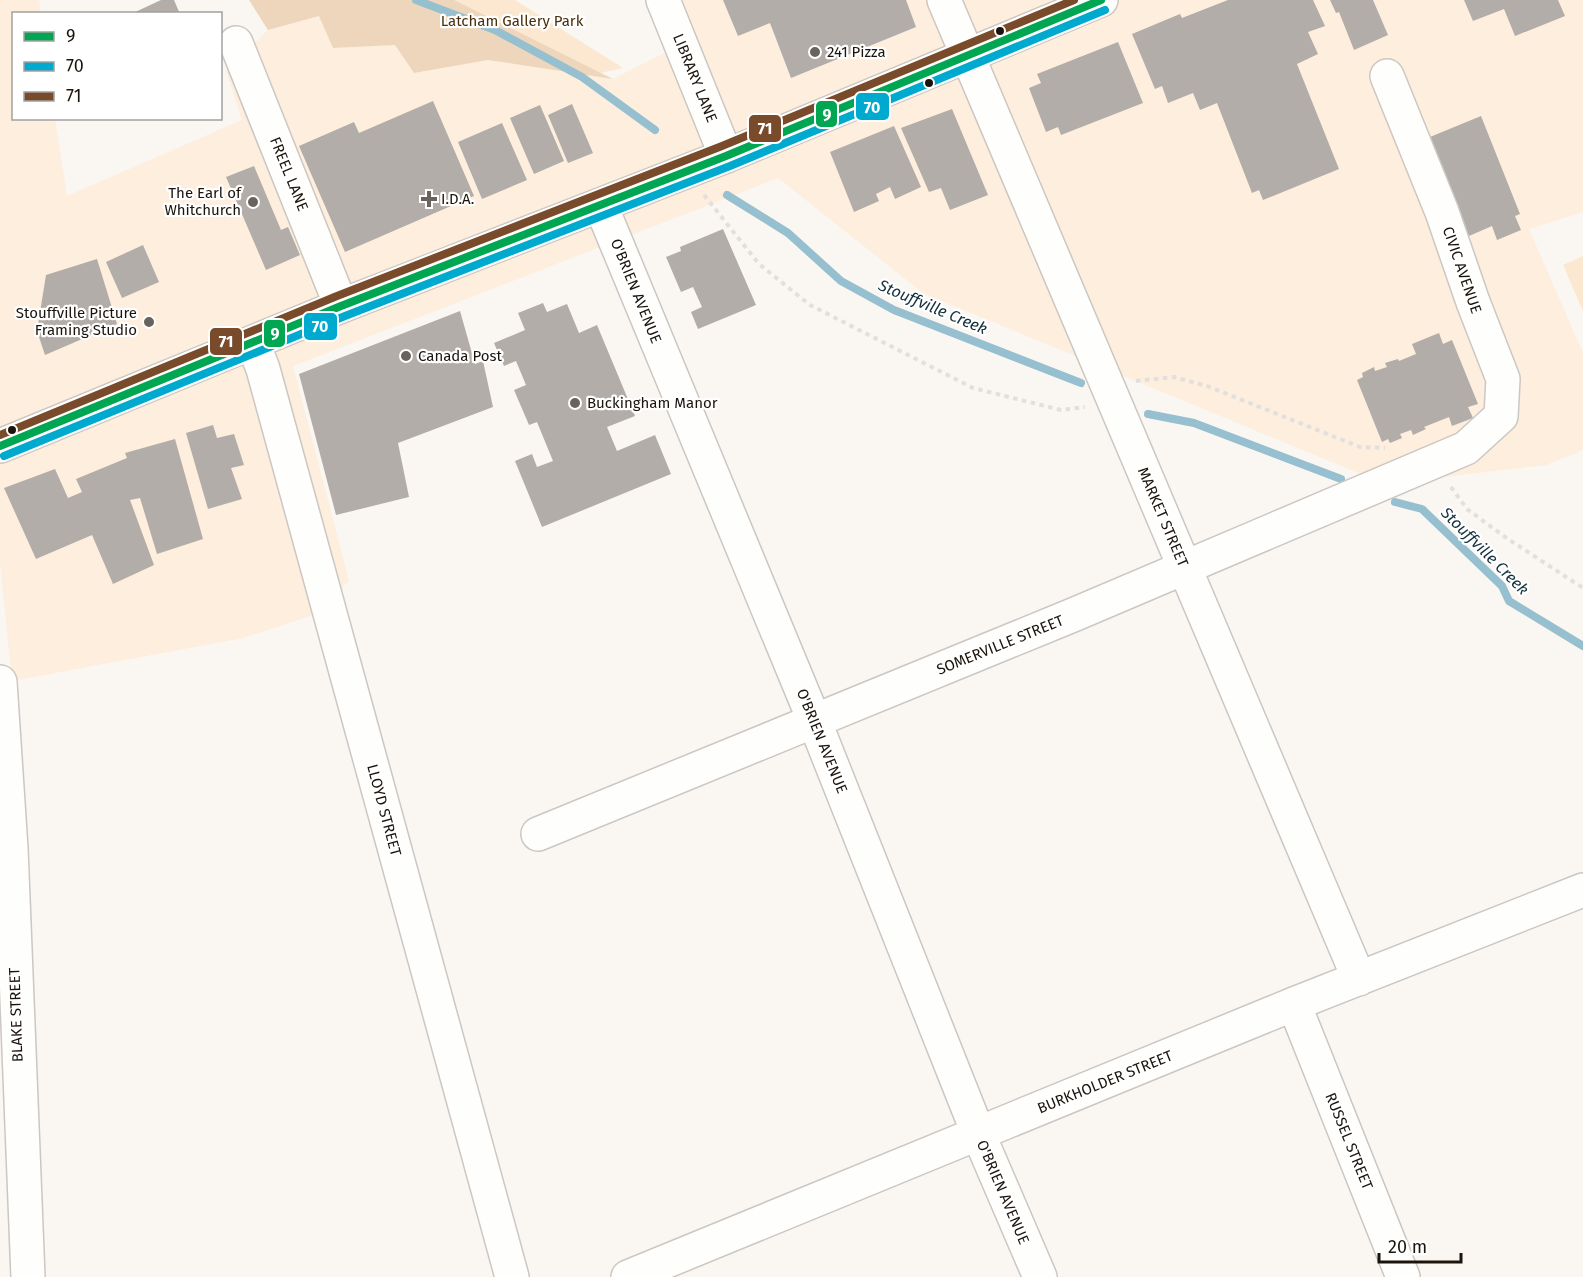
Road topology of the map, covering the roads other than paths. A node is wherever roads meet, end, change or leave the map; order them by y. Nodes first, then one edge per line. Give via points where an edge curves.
1 (663, 0) edge
2 (944, 0) edge
3 (1101, 0) edge
4 (236, 43) dead end
5 (967, 56) junction
6 (1387, 76) dead end
7 (726, 156) junction
8 (601, 206) junction
9 (341, 306) junction
10 (253, 343) junction
11 (0, 447) edge
12 (1460, 451) joint
13 (1184, 567) junction
14 (0, 682) edge
15 (814, 720) junction
16 (538, 834) dead end
17 (1583, 891) edge
18 (1359, 979) junction
19 (1294, 1004) junction
20 (978, 1133) junction
21 (28, 1277) edge
22 (512, 1277) edge
23 (628, 1277) edge
24 (1040, 1277) edge
25 (1403, 1277) edge

1 - 7 street, LIBRARY LANE
2 - 5 street, MARKET STREET
3 - 5 street
4 - 9 street, FREEL LANE
5 - 7 street
5 - 13 street, MARKET STREET
6 - 12 street, CIVIC AVENUE via 1503,379 1501,416
7 - 8 street
8 - 9 street
8 - 15 street, O'BRIEN AVENUE
9 - 10 street
10 - 11 street
10 - 22 street, LLOYD STREET
12 - 13 street, SOMERVILLE STREET
13 - 15 street, SOMERVILLE STREET
13 - 18 street, MARKET STREET
14 - 21 street, BLAKE STREET via 11,848
15 - 16 street, SOMERVILLE STREET
15 - 20 street, O'BRIEN AVENUE
17 - 18 street, BURKHOLDER STREET
18 - 19 street, BURKHOLDER STREET
19 - 20 street, BURKHOLDER STREET
19 - 25 street, RUSSEL STREET
20 - 23 street, BURKHOLDER STREET
20 - 24 street, O'BRIEN AVENUE

